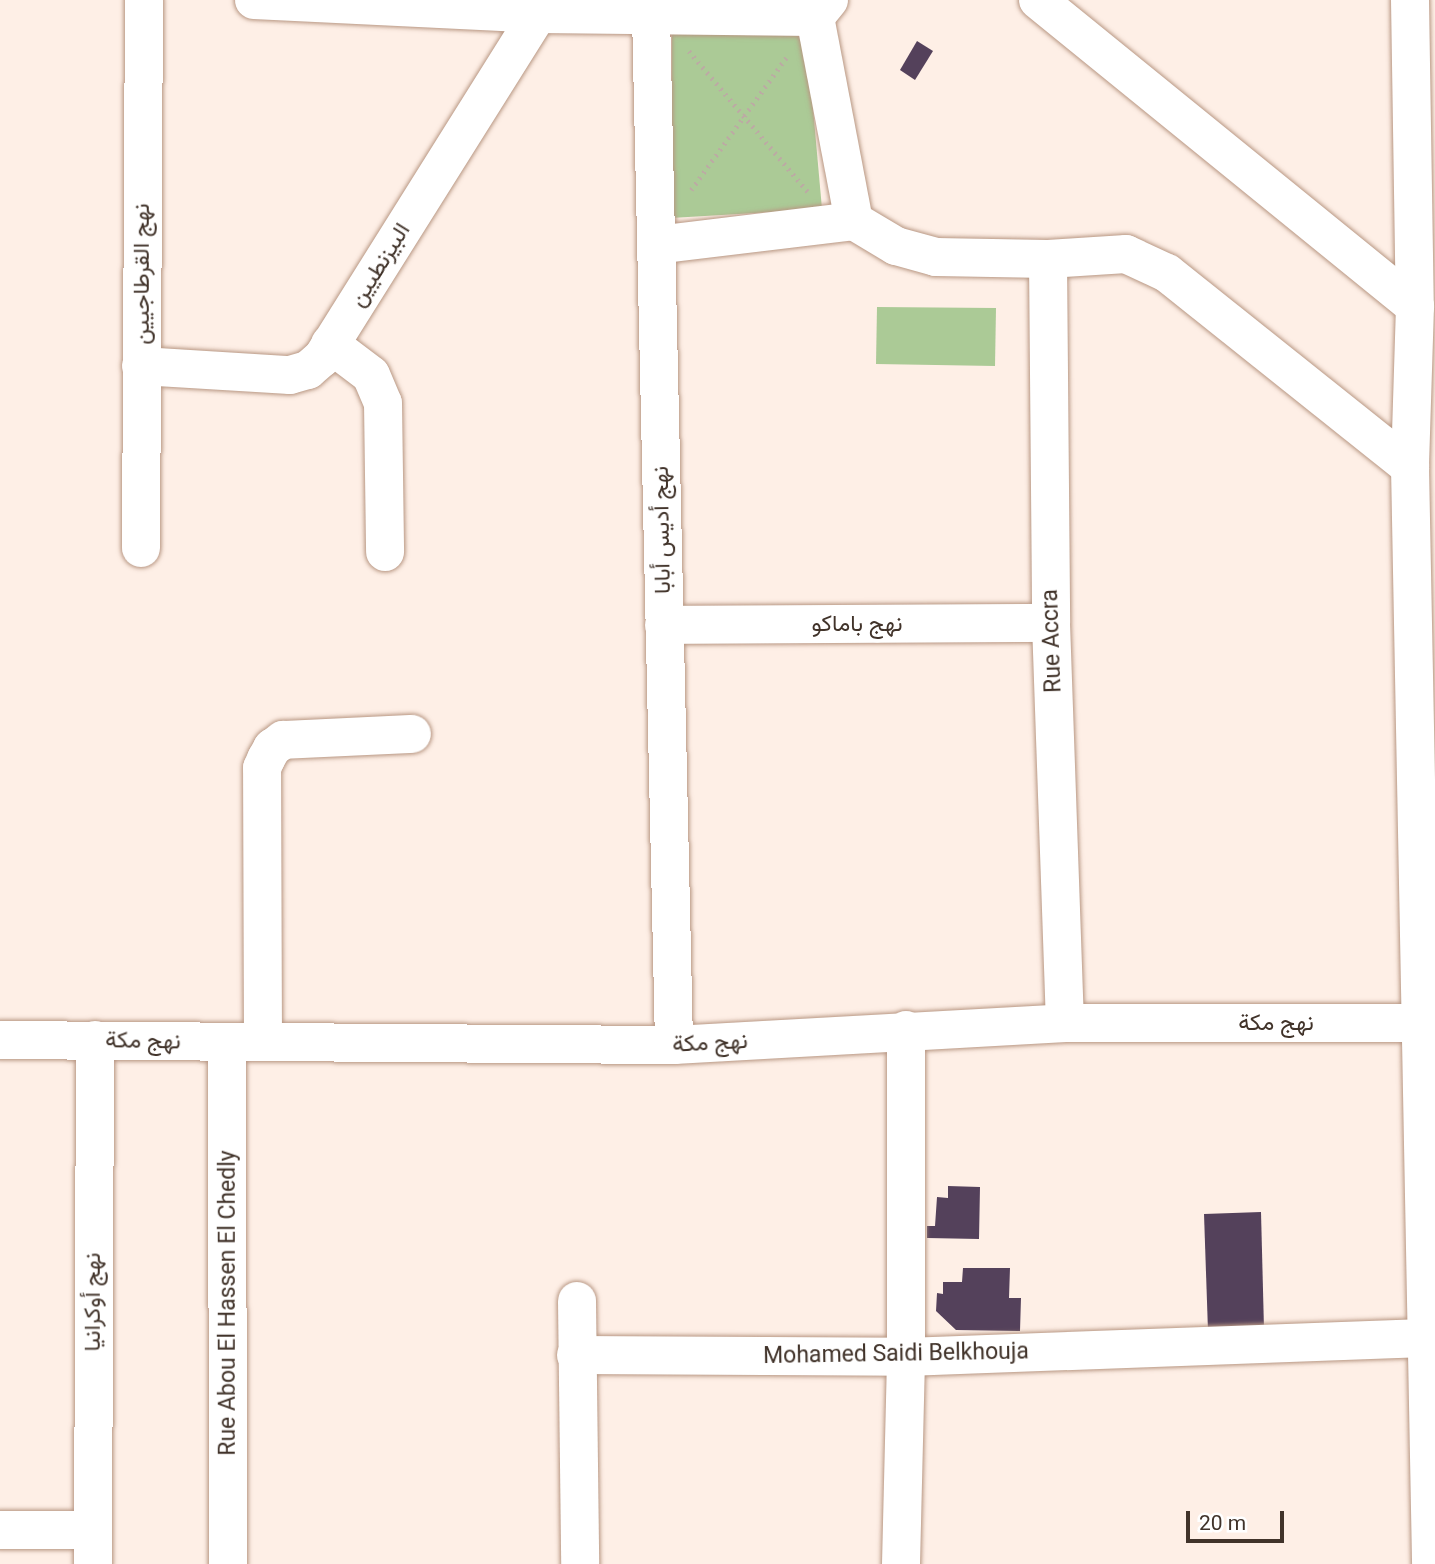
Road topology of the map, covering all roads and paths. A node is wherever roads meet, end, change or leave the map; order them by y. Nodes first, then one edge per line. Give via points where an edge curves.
1 (144, 0) edge
2 (254, 0) edge
3 (1038, 0) edge
4 (1410, 0) edge
5 (534, 7) edge
6 (822, 9) edge
7 (650, 14) junction
8 (744, 116) junction
9 (687, 195) dead end
10 (854, 221) junction
11 (656, 245) junction
12 (1048, 260) junction
13 (1415, 306) junction
14 (330, 344) junction
15 (141, 366) junction
16 (1410, 467) junction
17 (141, 548) dead end
18 (385, 552) dead end
19 (1051, 623) junction
20 (664, 625) junction
21 (412, 734) dead end
22 (1430, 1022) edge
23 (1065, 1023) junction
24 (906, 1030) junction
25 (0, 1040) edge
26 (95, 1040) junction
27 (245, 1042) junction
28 (674, 1045) junction
29 (577, 1301) dead end
30 (1425, 1338) junction
31 (576, 1355) junction
32 (906, 1357) junction
33 (0, 1530) edge
34 (93, 1547) edge
35 (228, 1564) edge
36 (580, 1564) edge
37 (901, 1564) edge
38 (1432, 1564) edge

1 - 15 street, نهج القرطاجيين
2 - 5 street
3 - 13 street
4 - 13 street
5 - 7 street
5 - 14 street, البيزنطيين
6 - 7 street
6 - 8 path
6 - 10 street
7 - 8 path via 672,31
7 - 11 street, نهج أديس أبابا
8 - 9 path
8 - 10 path via 822,209
10 - 11 street
10 - 12 street via 896,246 936,257
11 - 20 street, نهج أديس أبابا
12 - 16 street via 1126,254 1167,273
12 - 19 street, Rue Accra
13 - 16 street
14 - 15 street, البيزنطيين via 307,370 290,375
14 - 18 street via 370,375 383,403
15 - 17 street, نهج القرطاجيين
16 - 22 street
19 - 20 street, نهج باماكو
19 - 23 street, Rue Accra
20 - 28 street, نهج أديس أبابا
21 - 27 street, Rue Abou El Hassen El Chedly via 283,740 272,748 262,768
22 - 23 street, نهج مكة
22 - 30 street
23 - 24 street, نهج مكة
24 - 28 street, نهج مكة
24 - 32 street
25 - 26 street, نهج مكة
26 - 27 street, نهج مكة
26 - 34 street, نهج أوكرانيا
27 - 28 street, نهج مكة
27 - 35 street, Rue Abou El Hassen El Chedly
29 - 31 street
30 - 32 street, Mohamed Saidi Belkhouja
30 - 38 street
31 - 32 street, Mohamed Saidi Belkhouja
31 - 36 street
32 - 37 street
33 - 34 street

